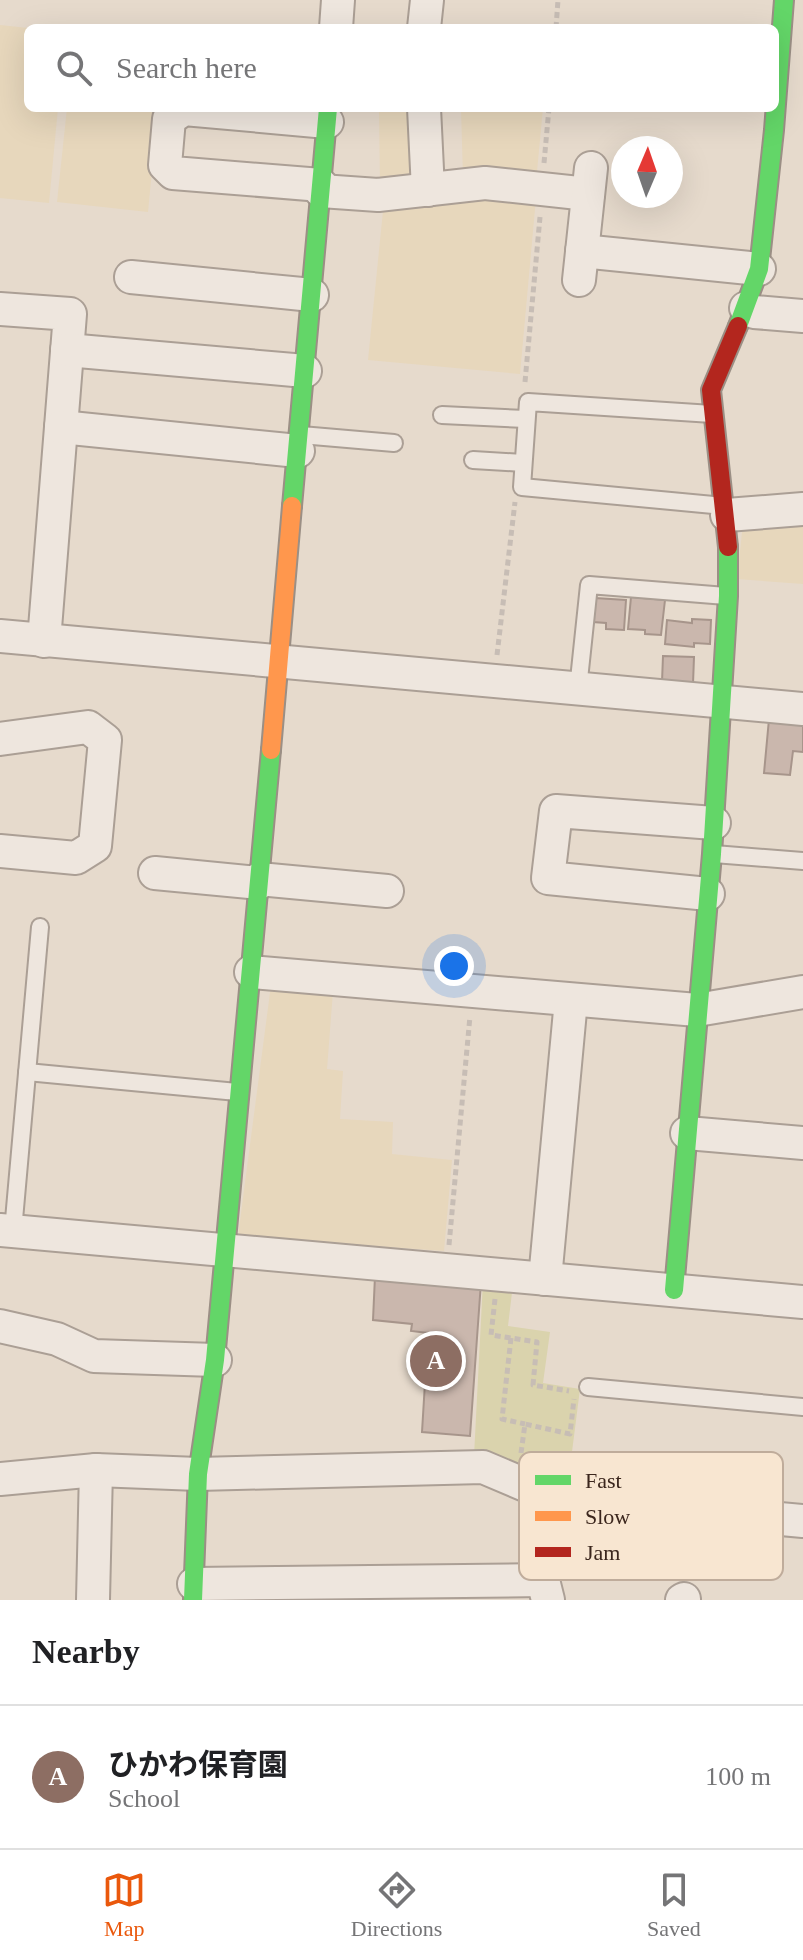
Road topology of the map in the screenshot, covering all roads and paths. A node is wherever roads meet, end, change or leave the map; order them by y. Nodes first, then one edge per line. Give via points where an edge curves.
1 (338, 0) edge
2 (427, 0) edge
3 (558, 0) edge
4 (784, 0) edge
5 (336, 24) edge
6 (424, 24) edge
7 (556, 24) edge
8 (779, 46) edge
9 (779, 88) edge
10 (180, 112) edge
11 (256, 112) edge
12 (424, 112) edge
13 (549, 112) edge
14 (328, 115) edge
15 (788, 132) edge
16 (321, 188) junction
17 (542, 189) junction
18 (428, 190) junction
19 (759, 269) junction
20 (131, 277) dead end
21 (312, 295) junction
22 (746, 308) junction
23 (0, 309) edge
24 (803, 316) edge
25 (67, 350) junction
26 (305, 371) junction
27 (527, 410) junction
28 (714, 413) junction
29 (442, 415) dead end
30 (61, 427) junction
31 (299, 443) junction
32 (394, 443) dead end
33 (473, 460) dead end
34 (523, 463) junction
35 (522, 487) junction
36 (803, 509) edge
37 (725, 511) junction
38 (728, 596) junction
39 (0, 636) edge
40 (44, 641) junction
41 (279, 663) junction
42 (495, 681) junction
43 (578, 689) junction
44 (723, 701) junction
45 (803, 709) edge
46 (0, 739) edge
47 (713, 838) junction
48 (0, 851) edge
49 (803, 861) edge
50 (155, 873) dead end
51 (259, 881) junction
52 (387, 891) dead end
53 (708, 894) junction
54 (40, 927) dead end
55 (251, 972) junction
56 (472, 991) junction
57 (803, 992) edge
58 (571, 1000) junction
59 (697, 1010) junction
60 (27, 1072) junction
61 (239, 1092) junction
62 (687, 1133) junction
63 (803, 1143) edge
64 (6, 1230) edge
65 (226, 1250) junction
66 (447, 1270) junction
67 (497, 1274) junction
68 (545, 1279) junction
69 (674, 1290) junction
70 (803, 1302) edge
71 (0, 1326) edge
72 (511, 1338) junction
73 (215, 1360) junction
74 (588, 1387) dead end
75 (803, 1407) edge
76 (525, 1424) junction
77 (527, 1452) edge
78 (96, 1470) junction
79 (198, 1474) junction
80 (0, 1479) edge
81 (519, 1482) edge
82 (783, 1519) edge
83 (803, 1521) edge
84 (545, 1590) edge
85 (193, 1592) edge
86 (93, 1600) edge

1 - 5 street
2 - 6 street
3 - 7 path
4 - 8 street
9 - 15 street
10 - 16 street via 169,119 165,165 173,173
11 - 14 street
12 - 18 street
13 - 17 path
14 - 16 street
15 - 19 street
16 - 18 street via 378,195
16 - 21 street
17 - 18 street via 485,183
17 - 19 street via 589,181 580,266
17 - 27 path via 524,392
19 - 22 street
20 - 21 street
21 - 26 street
22 - 24 street
22 - 28 street via 711,390
23 - 25 street via 70,314
25 - 26 street
25 - 30 street
26 - 31 street
27 - 28 lane
27 - 29 lane
27 - 34 lane
28 - 37 street
30 - 31 street
30 - 40 street
31 - 32 lane
31 - 41 street
33 - 34 lane
34 - 35 lane
35 - 37 lane
35 - 42 path via 516,495
36 - 37 street
37 - 38 street
38 - 43 lane via 589,585
38 - 44 street
39 - 40 street
40 - 41 street
41 - 42 street
41 - 51 street
42 - 43 street
43 - 44 street
44 - 45 street
44 - 47 street
46 - 48 street via 88,727 105,740 95,846 76,858
47 - 49 lane
47 - 53 street
47 - 53 street via 556,811 548,878
50 - 51 street
51 - 52 street
51 - 55 street
53 - 59 street
54 - 60 lane
55 - 56 street
55 - 61 street
56 - 58 street
56 - 66 path
57 - 59 street
58 - 59 street
58 - 68 street
59 - 62 street
60 - 61 lane
60 - 64 lane
61 - 65 street
62 - 63 street
62 - 69 street
64 - 65 street
65 - 66 street
65 - 73 street
66 - 67 street
67 - 68 street
67 - 72 path via 491,1335
68 - 69 street
69 - 70 street
71 - 73 street via 57,1339 94,1356
72 - 76 path via 502,1419
72 - 76 path via 537,1342 533,1385 574,1392 570,1434
73 - 79 street
74 - 75 lane
76 - 77 path
78 - 79 street
78 - 80 street
78 - 86 street
79 - 81 street via 483,1467
79 - 85 street
82 - 83 street
84 - 85 street

